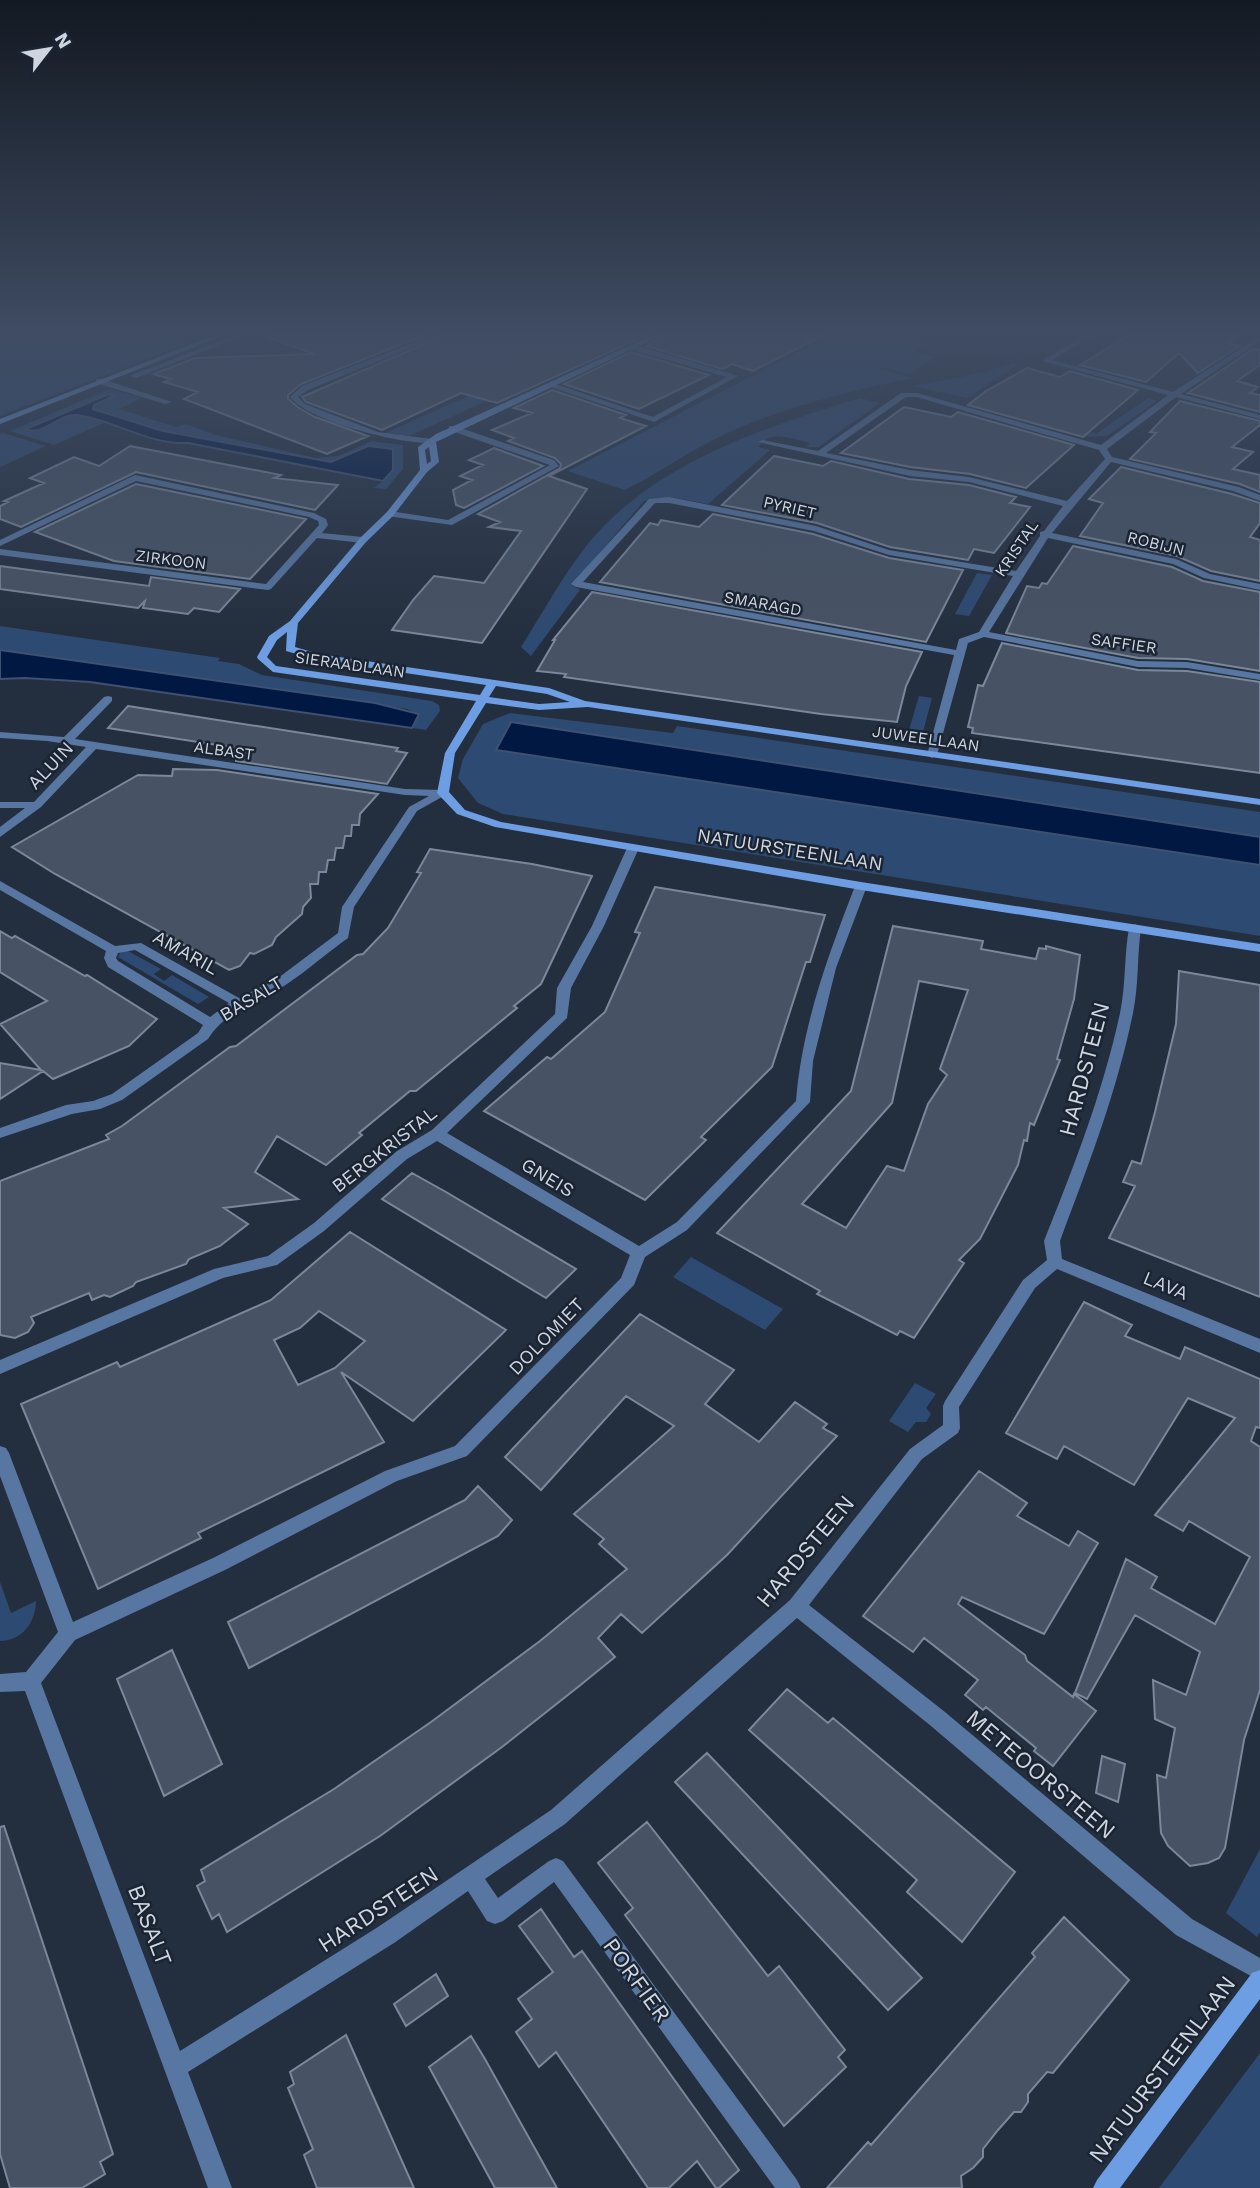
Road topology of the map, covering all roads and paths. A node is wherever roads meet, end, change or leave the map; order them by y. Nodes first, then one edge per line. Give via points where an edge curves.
1 (401, 437) edge
2 (438, 437) edge
3 (479, 437) edge
4 (843, 437) edge
5 (1062, 437) edge
6 (1117, 437) edge
7 (432, 441) junction
8 (762, 442) dead end
9 (1102, 448) junction
10 (819, 454) junction
11 (1109, 458) junction
12 (1260, 499) edge
13 (1067, 504) junction
14 (390, 514) junction
15 (1043, 534) junction
16 (317, 535) junction
17 (363, 540) junction
18 (0, 543) edge
19 (0, 552) edge
20 (1016, 574) junction
21 (586, 575) joint
22 (1260, 587) edge
23 (293, 623) junction
24 (983, 634) junction
25 (958, 653) junction
26 (1260, 677) edge
27 (492, 682) junction
28 (484, 698) junction
29 (108, 699) dead end
30 (588, 705) junction
31 (0, 735) edge
32 (67, 741) junction
33 (93, 746) junction
34 (932, 755) junction
35 (443, 793) junction
36 (1260, 802) edge
37 (0, 805) edge
38 (37, 805) junction
39 (0, 834) edge
40 (633, 848) junction
41 (0, 885) edge
42 (861, 886) junction
43 (1135, 928) junction
44 (1260, 948) edge
45 (113, 950) junction
46 (238, 1003) junction
47 (209, 1023) junction
48 (0, 1133) edge
49 (437, 1134) junction
50 (639, 1253) junction
51 (1055, 1262) junction
52 (1260, 1346) edge
53 (0, 1367) edge
54 (0, 1453) edge
55 (797, 1606) junction
56 (68, 1633) junction
57 (31, 1681) junction
58 (0, 1684) edge
59 (471, 1877) junction
60 (1260, 1970) edge
61 (1260, 1981) edge
62 (175, 2067) junction
63 (219, 2188) edge
64 (789, 2188) edge
65 (1105, 2188) edge

1 - 7 street
2 - 7 street
3 - 14 street via 555,466 449,523
4 - 10 street
5 - 9 street
6 - 9 street
7 - 14 street, SIERAADLAAN via 435,462
8 - 10 street
9 - 11 street
10 - 13 street
11 - 12 street
11 - 13 street, KRISTAL
13 - 15 street, KRISTAL
14 - 17 street, SIERAADLAAN
15 - 20 street, KRISTAL
15 - 22 street, ROBIJN via 1176,562 1207,576
16 - 17 street
16 - 18 street via 324,525 322,519 311,515 135,478
16 - 19 street, ZIRKOON via 268,587
17 - 23 street, SIERAADLAAN
20 - 21 street, PYRIET via 903,554 816,529 669,500 652,501
20 - 24 street, KRISTAL
21 - 25 street, SMARAGD via 576,584
23 - 27 street, SIERAADLAAN via 289,649
23 - 28 street, SIERAADLAAN via 273,638 262,657 273,668
24 - 25 street, KRISTAL via 963,641
24 - 26 street, SAFFIER via 1138,664 1187,665
25 - 34 street
27 - 28 street
27 - 30 street, JUWEELLAAN via 549,691
28 - 30 street, JUWEELLAAN via 539,707
28 - 35 street via 450,753
29 - 32 street
30 - 34 street, JUWEELLAAN
31 - 32 street, ALBAST
32 - 33 street, ALBAST
33 - 35 street, ALBAST via 405,792
33 - 38 street, ALUIN
34 - 36 street, JUWEELLAAN
35 - 40 street, NATUURSTEENLAAN via 461,812 499,825
35 - 46 street, BASALT via 413,809 348,907 344,935 273,987
37 - 38 street
38 - 39 street, ALUIN
40 - 42 street, NATUURSTEENLAAN
40 - 49 street, BERGKRISTAL via 564,988 562,1015
41 - 45 street, AMARIL
42 - 43 street, NATUURSTEENLAAN
42 - 50 street via 830,968 806,1062 803,1101 682,1226
43 - 44 street, NATUURSTEENLAAN
43 - 51 street, HARDSTEEN via 1126,1015 1097,1124 1052,1241
45 - 46 street, AMARIL via 137,946
45 - 47 street, AMARIL via 113,964
46 - 47 street, BASALT
47 - 48 street, BASALT via 202,1036 117,1097
49 - 50 street, GNEIS
49 - 53 street, BERGKRISTAL via 402,1155 272,1261 220,1273
50 - 56 street, DOLOMIET via 628,1281 461,1451 391,1476 219,1564
51 - 52 street, LAVA
51 - 55 street, HARDSTEEN via 1029,1284 951,1406 952,1427 916,1454
54 - 56 street
55 - 59 street, HARDSTEEN via 558,1817
55 - 60 street, METEOORSTEEN via 1184,1927
56 - 57 street
57 - 58 street
57 - 62 street, BASALT
59 - 62 street, HARDSTEEN
59 - 64 street, PORFIER via 495,1913 556,1868
61 - 65 street, NATUURSTEENLAAN
62 - 63 street, BASALT

